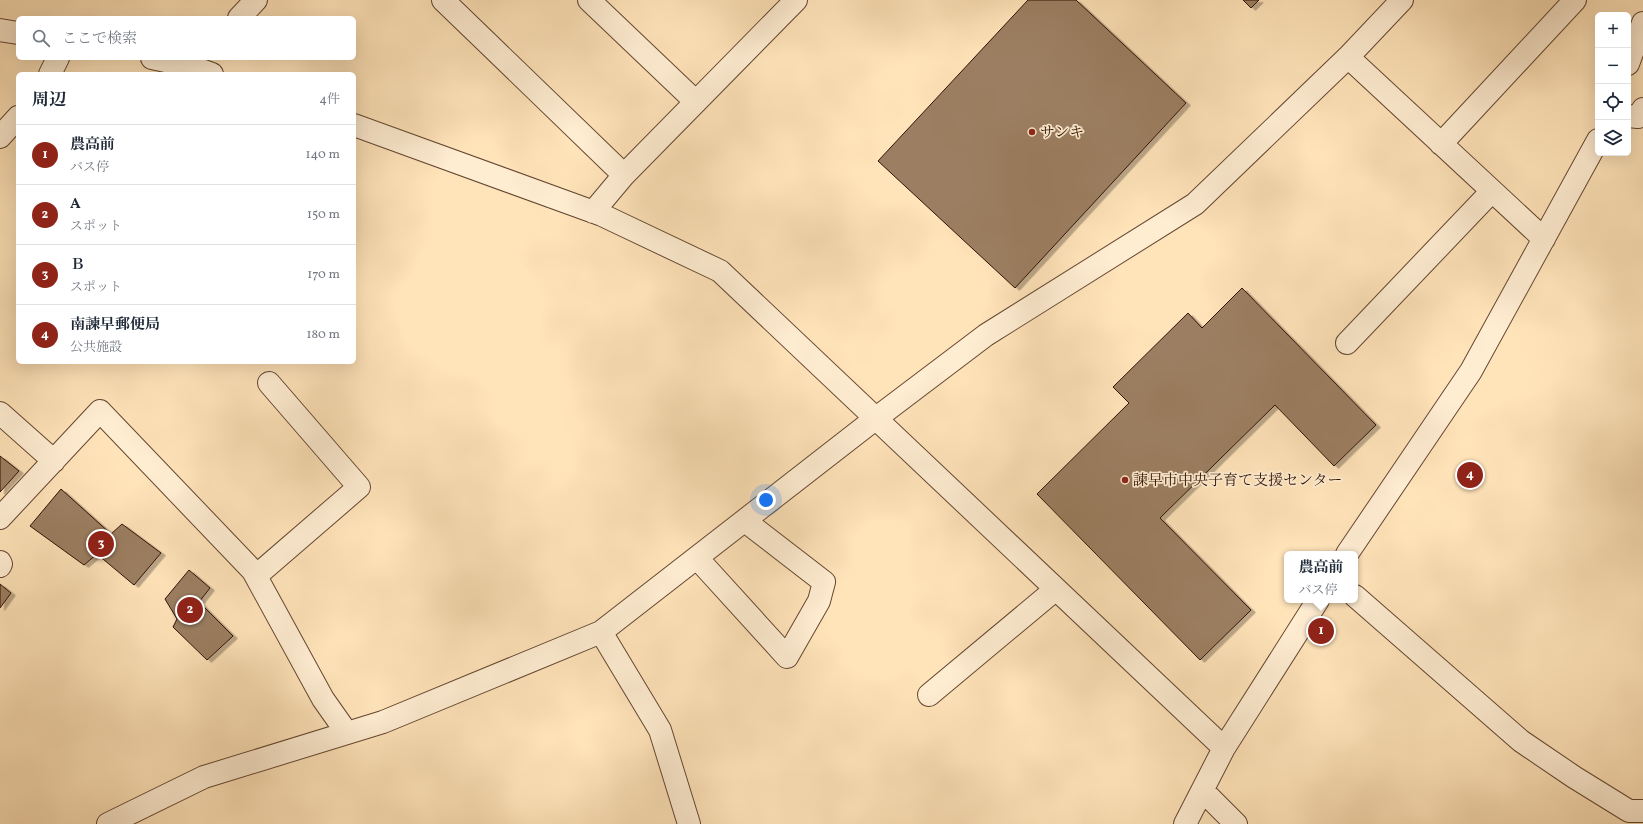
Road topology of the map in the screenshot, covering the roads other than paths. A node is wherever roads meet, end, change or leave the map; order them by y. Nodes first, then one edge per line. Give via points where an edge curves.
1 (256, 0) edge
2 (443, 0) edge
3 (589, 0) edge
4 (1402, 0) edge
5 (1575, 0) edge
6 (787, 3) edge
7 (241, 16) edge
8 (1643, 22) edge
9 (0, 30) edge
10 (16, 33) edge
11 (1631, 56) edge
12 (1348, 57) junction
13 (57, 60) edge
14 (164, 60) edge
15 (202, 66) edge
16 (51, 72) edge
17 (696, 102) junction
18 (1643, 109) edge
19 (1631, 116) edge
20 (16, 119) edge
21 (356, 127) edge
22 (0, 136) edge
23 (1441, 144) junction
24 (1595, 146) edge
25 (624, 175) junction
26 (1492, 191) junction
27 (593, 212) junction
28 (1544, 239) junction
29 (1347, 343) dead end
30 (269, 383) dead end
31 (0, 413) edge
32 (875, 419) junction
33 (54, 461) junction
34 (0, 518) edge
35 (745, 521) junction
36 (1350, 551) edge
37 (697, 558) junction
38 (0, 562) edge
39 (0, 566) edge
40 (256, 576) junction
41 (1056, 589) junction
42 (1358, 599) edge
43 (1316, 603) edge
44 (601, 632) junction
45 (929, 695) dead end
46 (347, 733) junction
47 (1224, 748) junction
48 (1203, 791) junction
49 (1643, 811) edge
50 (143, 816) edge
51 (108, 824) edge
52 (689, 824) edge
53 (1185, 824) edge
54 (1236, 824) edge

1 - 7 street
2 - 25 street
3 - 17 street
4 - 12 street
5 - 23 street
6 - 17 street
8 - 11 street
9 - 10 street
12 - 23 street
12 - 32 street via 1195,204 986,335
13 - 16 street
14 - 15 street
17 - 25 street
18 - 19 street via 1638,117
20 - 22 street
21 - 27 street
23 - 26 street
24 - 28 street
25 - 27 street
26 - 28 street
26 - 29 street
27 - 32 street via 720,271
28 - 36 street via 1471,371
30 - 40 street via 359,487
31 - 33 street
32 - 35 street
32 - 41 street
33 - 34 street
33 - 40 street via 100,411
35 - 37 street
35 - 37 street via 824,582 819,601 786,657
37 - 44 street
38 - 39 street
40 - 46 street via 323,700
41 - 45 street
41 - 47 street
42 - 49 street via 1521,741 1629,811
43 - 47 street
44 - 46 street via 383,722
44 - 52 street via 660,730
46 - 50 street via 204,777
47 - 48 street
48 - 53 street
48 - 54 street
50 - 51 street

